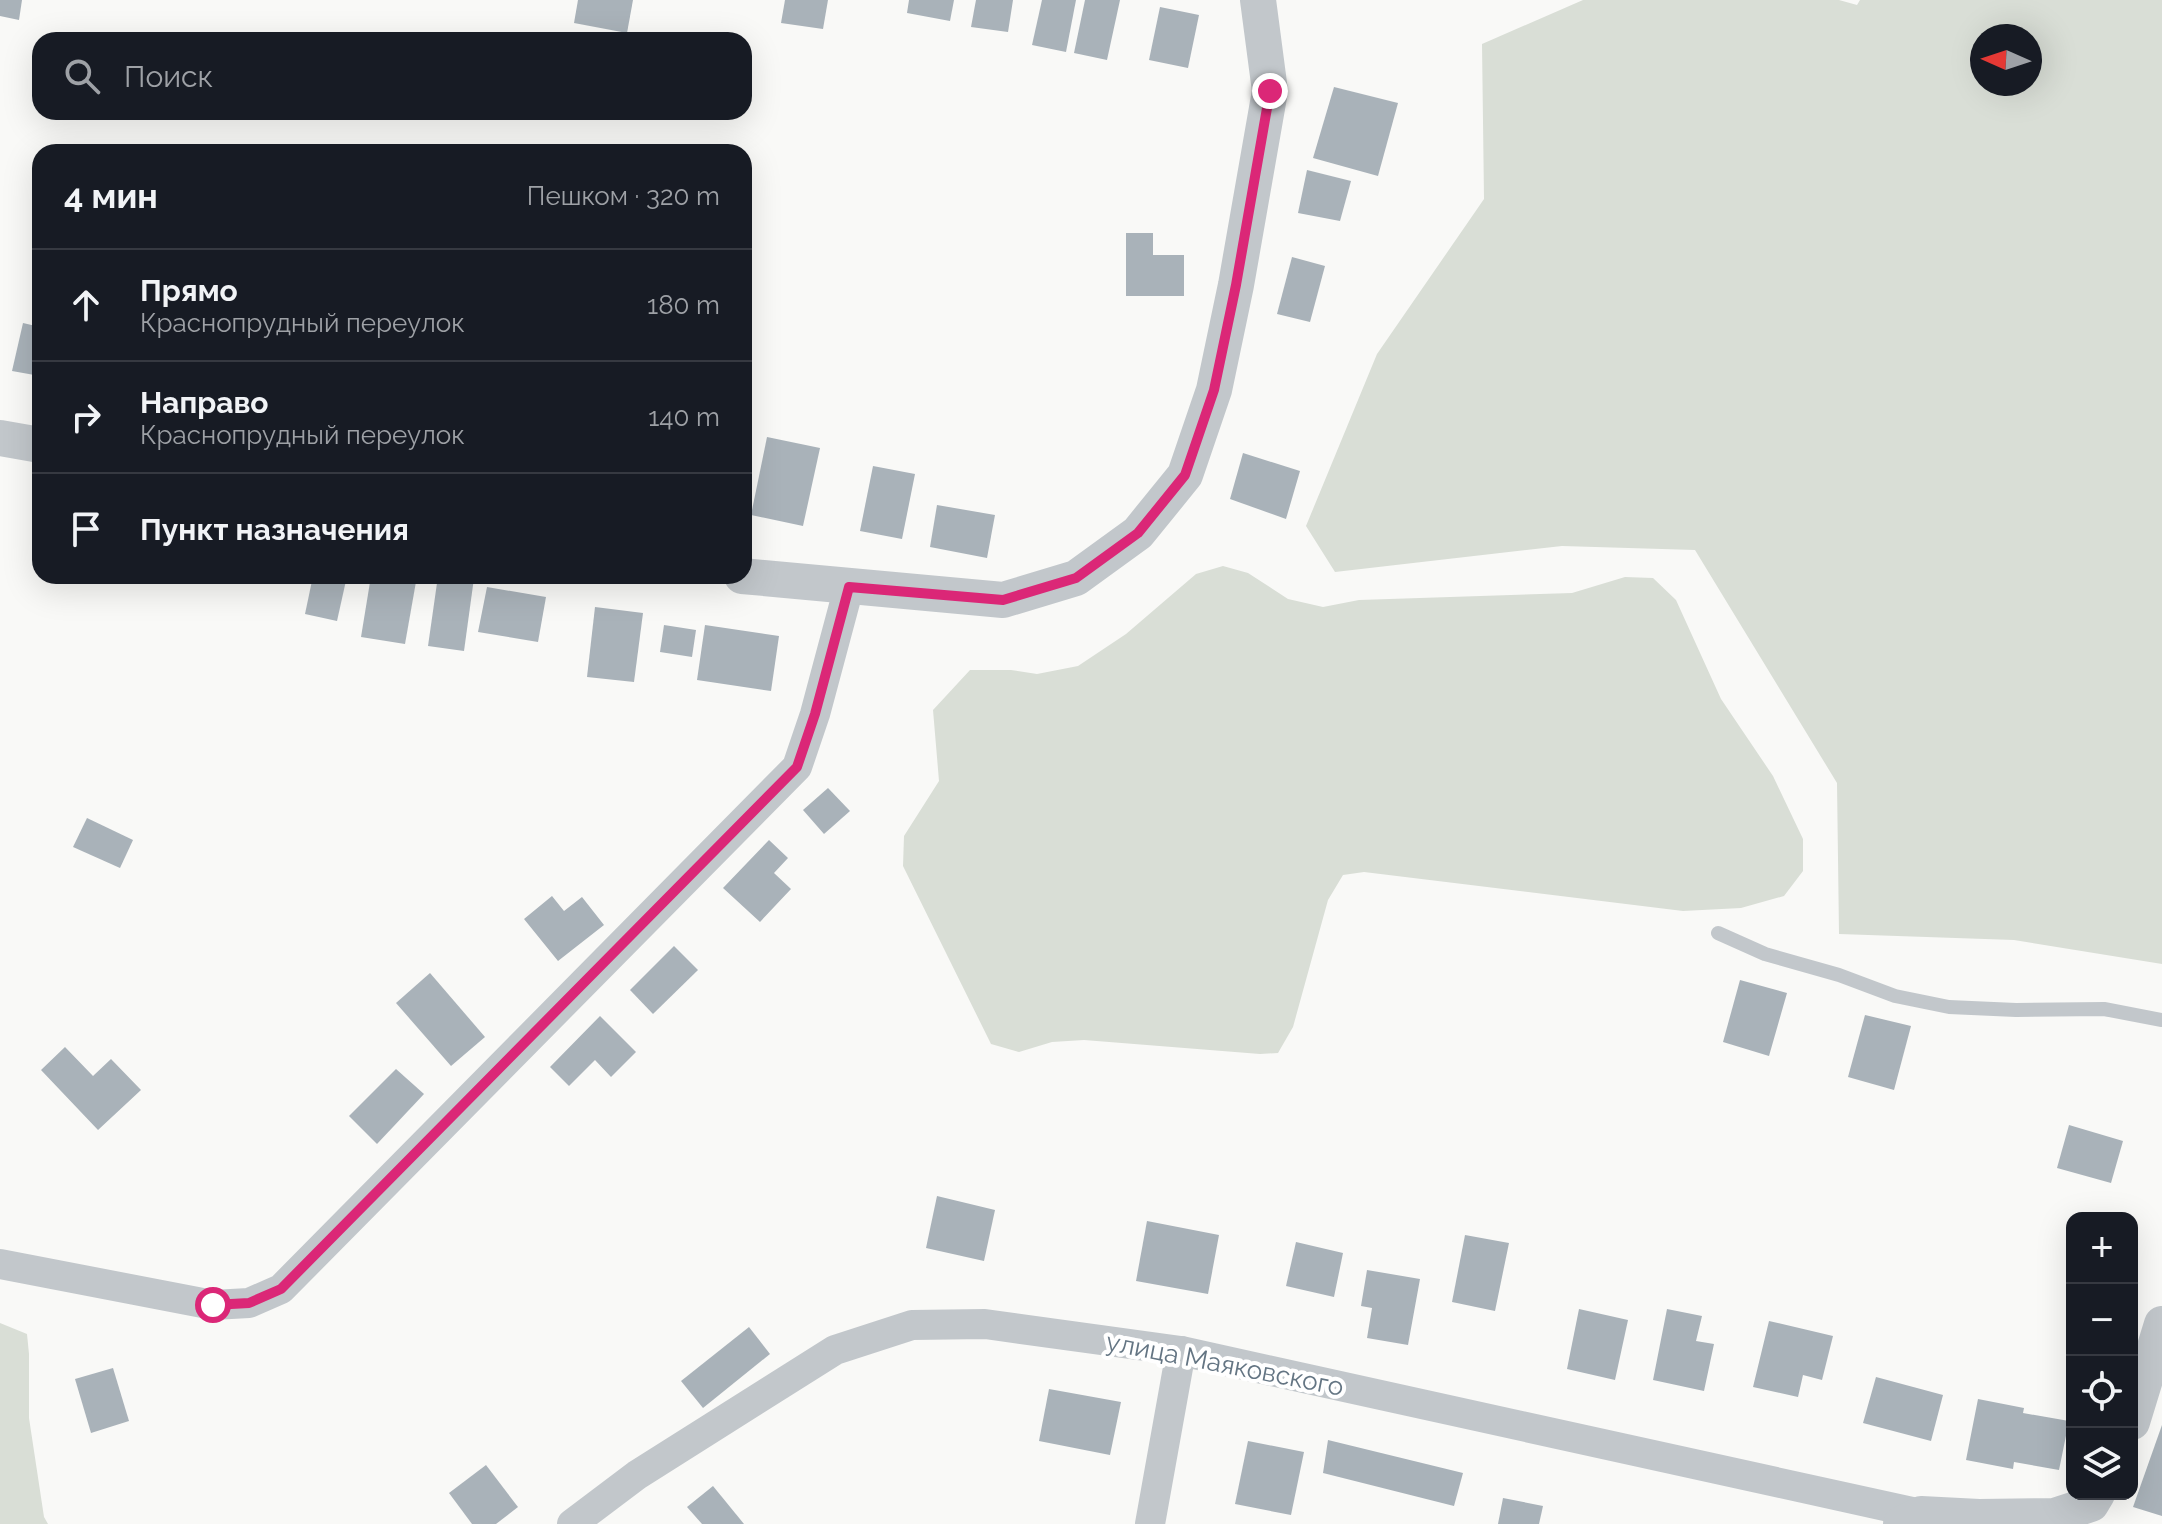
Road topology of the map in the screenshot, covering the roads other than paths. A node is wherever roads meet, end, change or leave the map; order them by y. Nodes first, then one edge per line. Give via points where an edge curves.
1 (1258, 0) edge
2 (0, 438) edge
3 (32, 444) edge
4 (752, 577) edge
5 (849, 587) junction
6 (1718, 933) dead end
7 (2162, 1020) edge
8 (0, 1264) edge
9 (2162, 1324) edge
10 (1181, 1351) junction
11 (2138, 1402) edge
12 (2094, 1507) edge
13 (1911, 1519) edge
14 (572, 1524) edge
15 (1150, 1524) edge

1 - 5 street via 1270,91 1214,390 1185,475 1138,533 1076,578 1003,600
2 - 3 street
4 - 5 street
5 - 8 street via 797,767 281,1289 249,1303 213,1305
6 - 7 lane via 1765,954 1895,996 1949,1007 2104,1009
9 - 11 street
10 - 13 street, улица Маяковского
10 - 14 street, улица Маяковского via 985,1324 912,1325 835,1350 637,1475
10 - 15 street
12 - 13 street via 2054,1516

